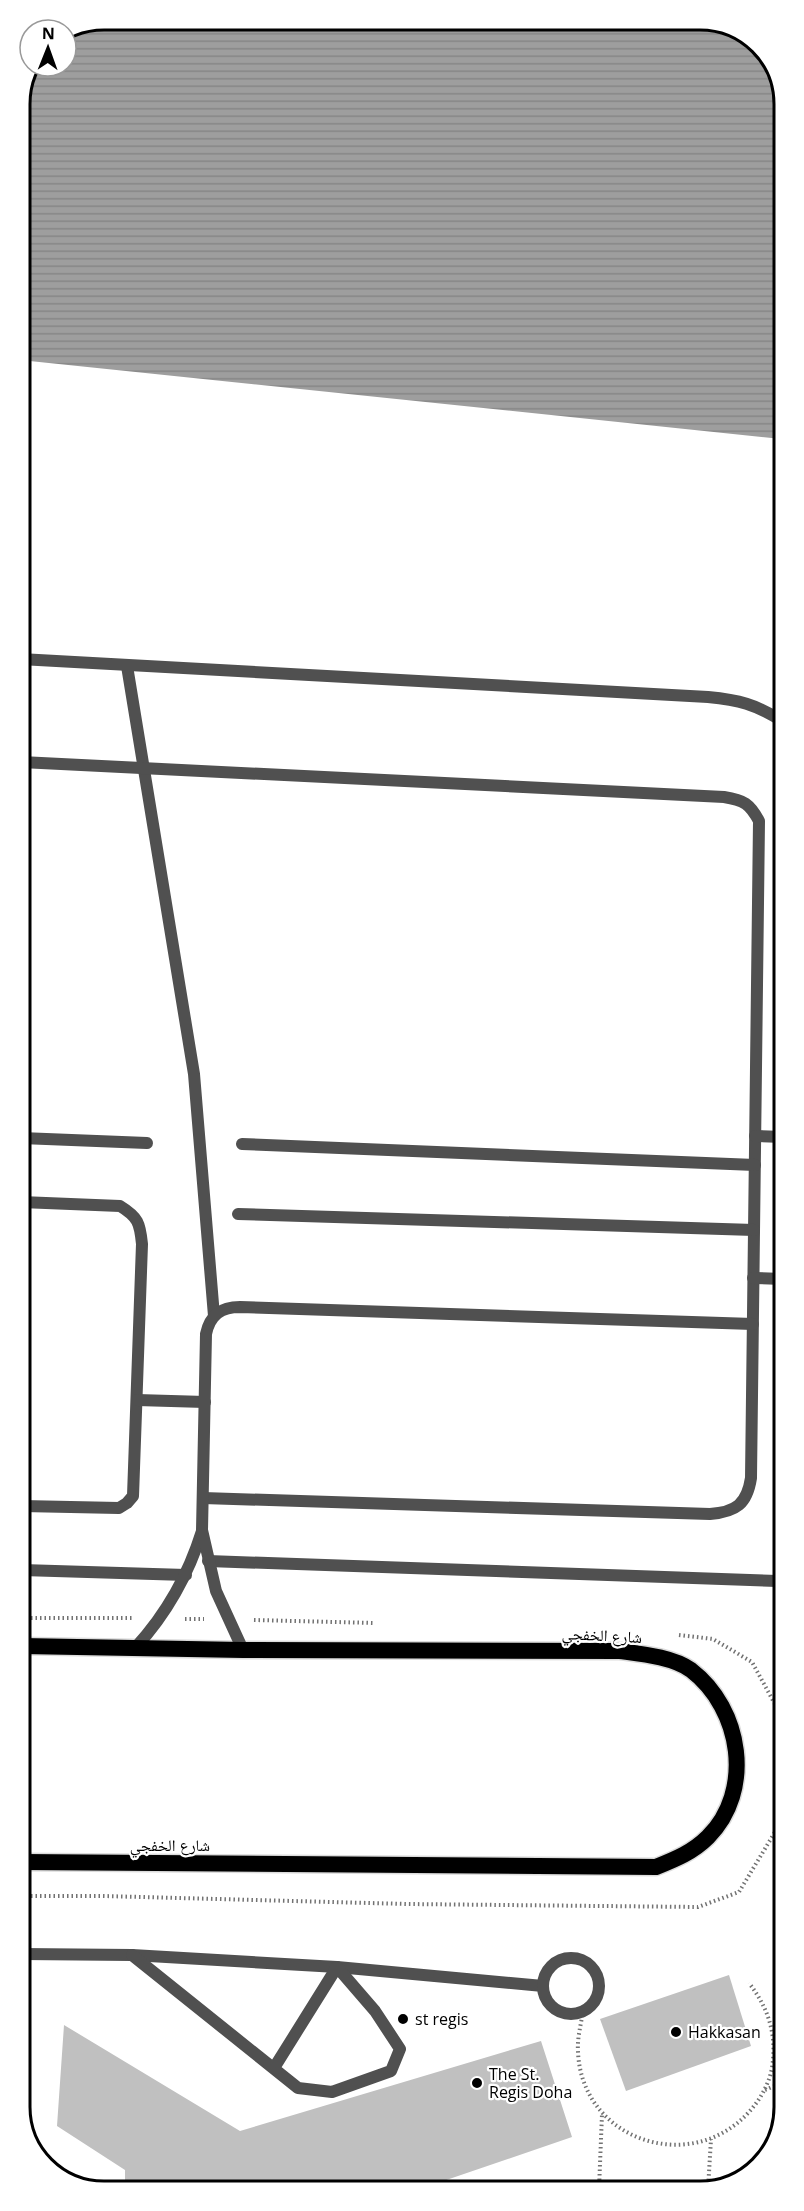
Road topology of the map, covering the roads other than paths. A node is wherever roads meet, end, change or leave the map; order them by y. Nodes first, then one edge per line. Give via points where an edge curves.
1 (30, 660) edge
2 (127, 666) junction
3 (774, 716) edge
4 (30, 763) edge
5 (144, 769) junction
6 (755, 1136) junction
7 (774, 1137) edge
8 (30, 1138) edge
9 (147, 1143) dead end
10 (242, 1144) dead end
11 (755, 1165) junction
12 (30, 1202) edge
13 (238, 1214) dead end
14 (754, 1230) junction
15 (753, 1278) junction
16 (774, 1279) edge
17 (214, 1316) junction
18 (753, 1324) junction
19 (137, 1400) junction
20 (205, 1402) junction
21 (203, 1498) junction
22 (30, 1506) edge
23 (202, 1530) junction
24 (208, 1561) junction
25 (30, 1570) edge
26 (186, 1575) junction
27 (774, 1581) edge
28 (30, 1646) edge
29 (136, 1647) junction
30 (243, 1650) junction
31 (30, 1862) edge
32 (30, 1954) edge
33 (132, 1955) junction
34 (337, 1967) junction
35 (543, 1986) junction
36 (274, 2068) junction

1 - 2 street
2 - 3 street via 708,696 734,699
2 - 5 street
4 - 5 street
5 - 6 street via 739,799 752,808 759,821
5 - 17 street via 194,1074
6 - 7 street
6 - 11 street
8 - 9 street
10 - 11 street
11 - 14 street
12 - 19 street via 120,1206 133,1214 141,1228
13 - 14 street
14 - 15 street
15 - 16 street
15 - 18 street
17 - 18 street via 221,1310 240,1307
17 - 20 street via 206,1334
18 - 21 street via 750,1485 739,1506 726,1513
19 - 20 street
19 - 22 street via 134,1486 127,1503 109,1509
20 - 21 street
21 - 23 street
23 - 24 street
23 - 26 street
24 - 27 street
24 - 30 street via 219,1598
25 - 26 street
26 - 29 street via 160,1618
28 - 29 highway, شارع الخفجي
29 - 30 highway, شارع الخفجي
30 - 31 highway, شارع الخفجي via 620,1651 659,1657 690,1669 722,1708 736,1744 734,1793 724,1817 708,1837 690,1853 657,1867
32 - 33 street
33 - 34 street
33 - 36 street
34 - 35 street
34 - 36 street
34 - 36 street via 375,2011 400,2049 391,2071 332,2092 298,2088
35 - 35 street via 545,1996 556,2010 575,2014 591,2006 600,1990 596,1972 573,1958 548,1969

